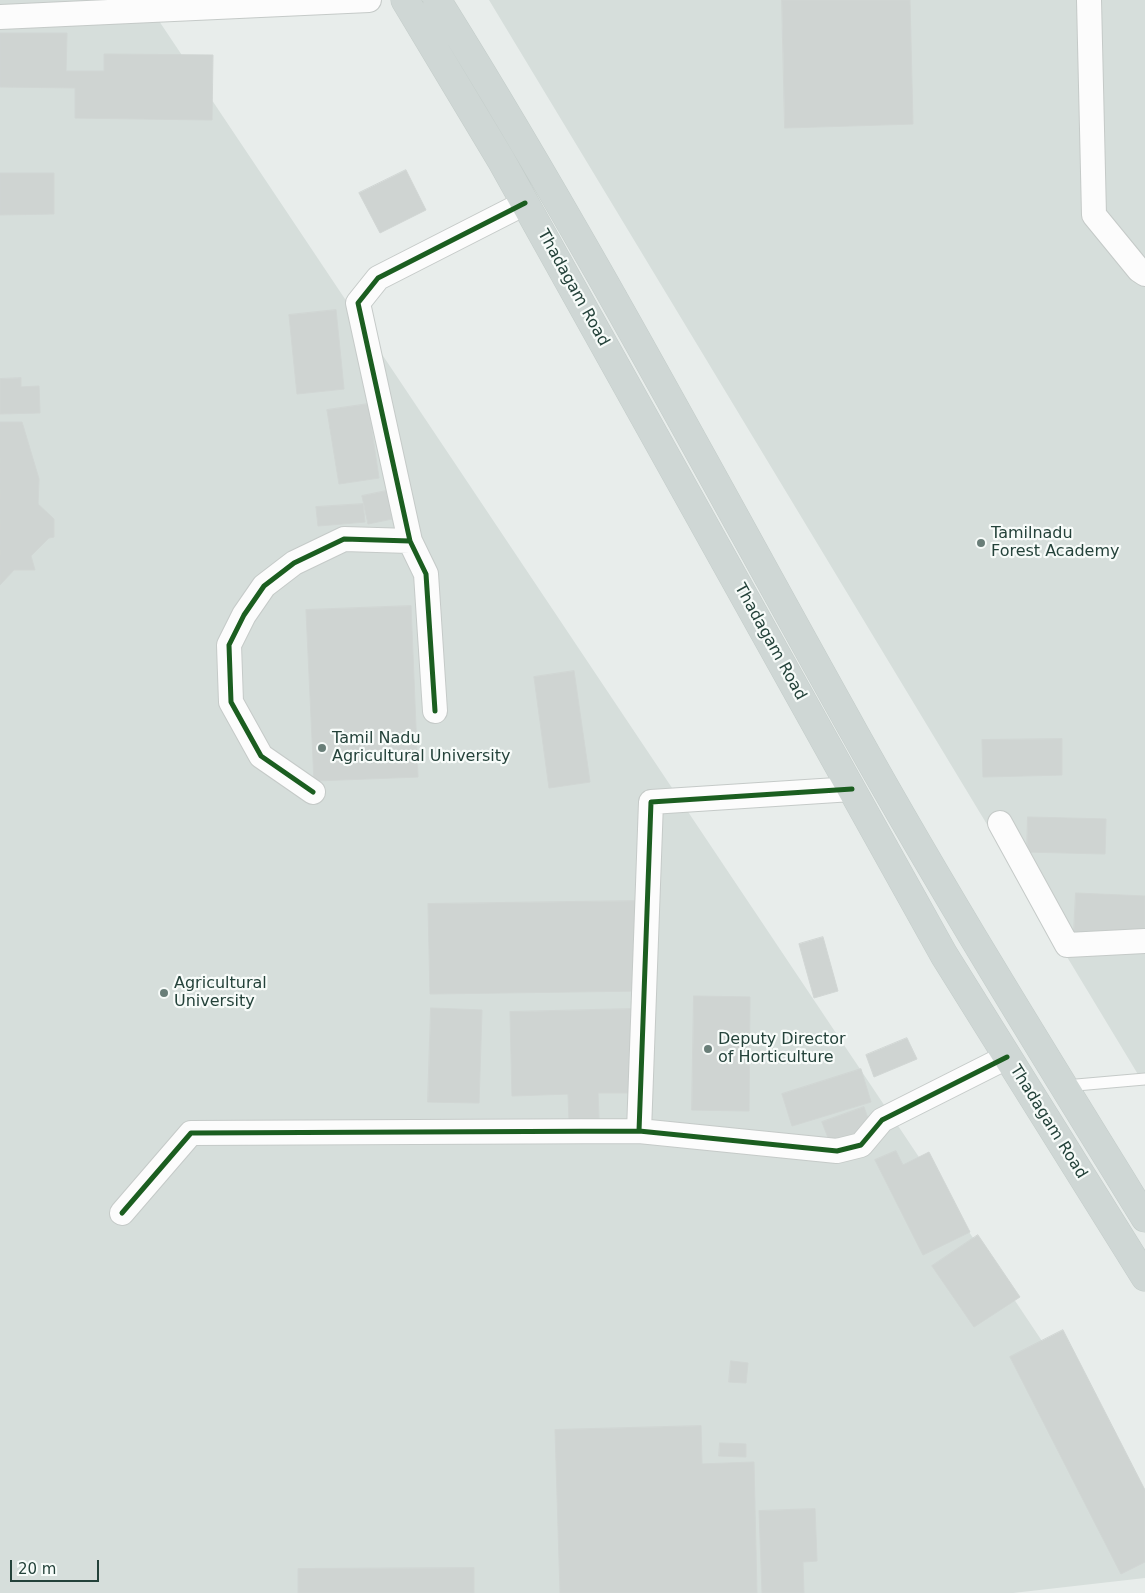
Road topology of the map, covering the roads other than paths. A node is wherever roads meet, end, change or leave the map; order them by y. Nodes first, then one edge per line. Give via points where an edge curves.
1 (369, 0) edge
2 (405, 0) edge
3 (437, 0) edge
4 (1088, 0) edge
5 (0, 17) edge
6 (525, 203) junction
7 (1145, 274) edge
8 (410, 541) junction
9 (434, 711) dead end
10 (852, 789) junction
11 (313, 792) dead end
12 (1000, 823) dead end
13 (1145, 941) edge
14 (1007, 1057) junction
15 (1145, 1080) edge
16 (1063, 1086) junction
17 (639, 1131) junction
18 (122, 1213) dead end
19 (1145, 1218) edge
20 (1145, 1277) edge

1 - 5 street
2 - 6 main road, Thadagam Road
3 - 16 main road, Thadagam Road via 491,86 612,296 855,734
4 - 7 street via 1094,215 1138,270
6 - 8 street via 378,278 358,303
6 - 10 main road, Thadagam Road
8 - 9 street via 426,574
8 - 11 street via 344,539 294,563 264,586 229,645 231,702 262,756
10 - 14 main road, Thadagam Road via 944,955
10 - 17 street via 651,802
12 - 13 street via 1067,945
14 - 17 street via 882,1120 861,1145 837,1151
14 - 20 main road, Thadagam Road
15 - 16 lane
16 - 19 main road, Thadagam Road
17 - 18 street via 191,1133

